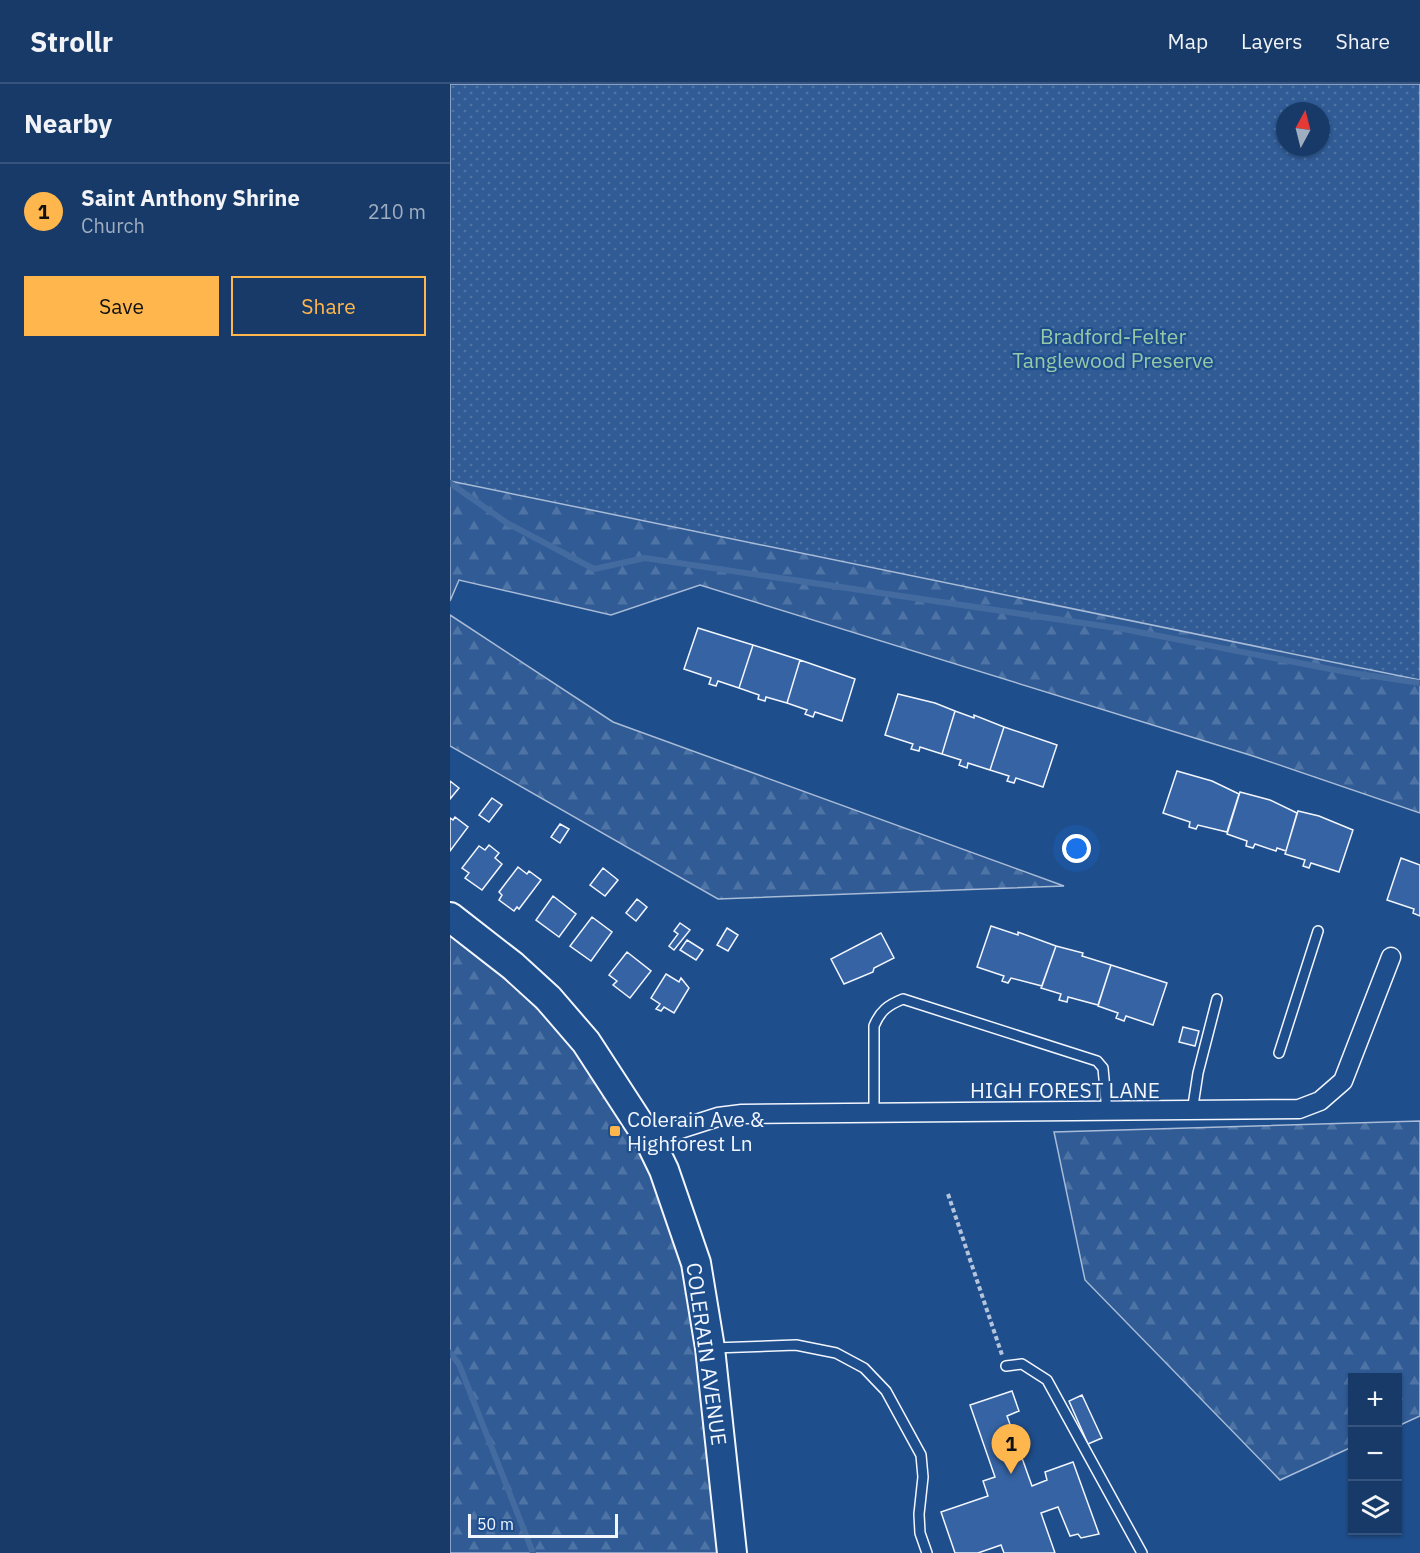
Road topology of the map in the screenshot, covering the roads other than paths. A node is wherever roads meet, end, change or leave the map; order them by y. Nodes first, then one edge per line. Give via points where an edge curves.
1 (450, 917) edge
2 (1318, 931) dead end
3 (1390, 957) dead end
4 (1217, 999) dead end
5 (1279, 1053) dead end
6 (1107, 1112) junction
7 (1192, 1112) junction
8 (874, 1114) junction
9 (649, 1139) junction
10 (711, 1348) junction
11 (1006, 1366) road end
12 (732, 1553) edge
13 (927, 1553) edge
14 (1142, 1553) edge

1 - 9 main road, COLERAIN AVENUE via 548,998 586,1042
2 - 5 lane
3 - 7 street, HIGH FOREST LANE via 1343,1081 1332,1092 1320,1101 1291,1110
4 - 7 lane
6 - 7 street, HIGH FOREST LANE
6 - 8 street, HIGH FOREST LANE
6 - 8 lane via 1102,1068 1097,1061 903,999 888,1005 873,1026
8 - 9 street, HIGH FOREST LANE via 734,1115
9 - 10 main road, COLERAIN AVENUE via 664,1170 696,1263
10 - 12 main road, COLERAIN AVENUE
10 - 13 lane via 795,1345 836,1353 864,1368 886,1391 921,1455 920,1533
11 - 14 lane via 1022,1364 1047,1380

